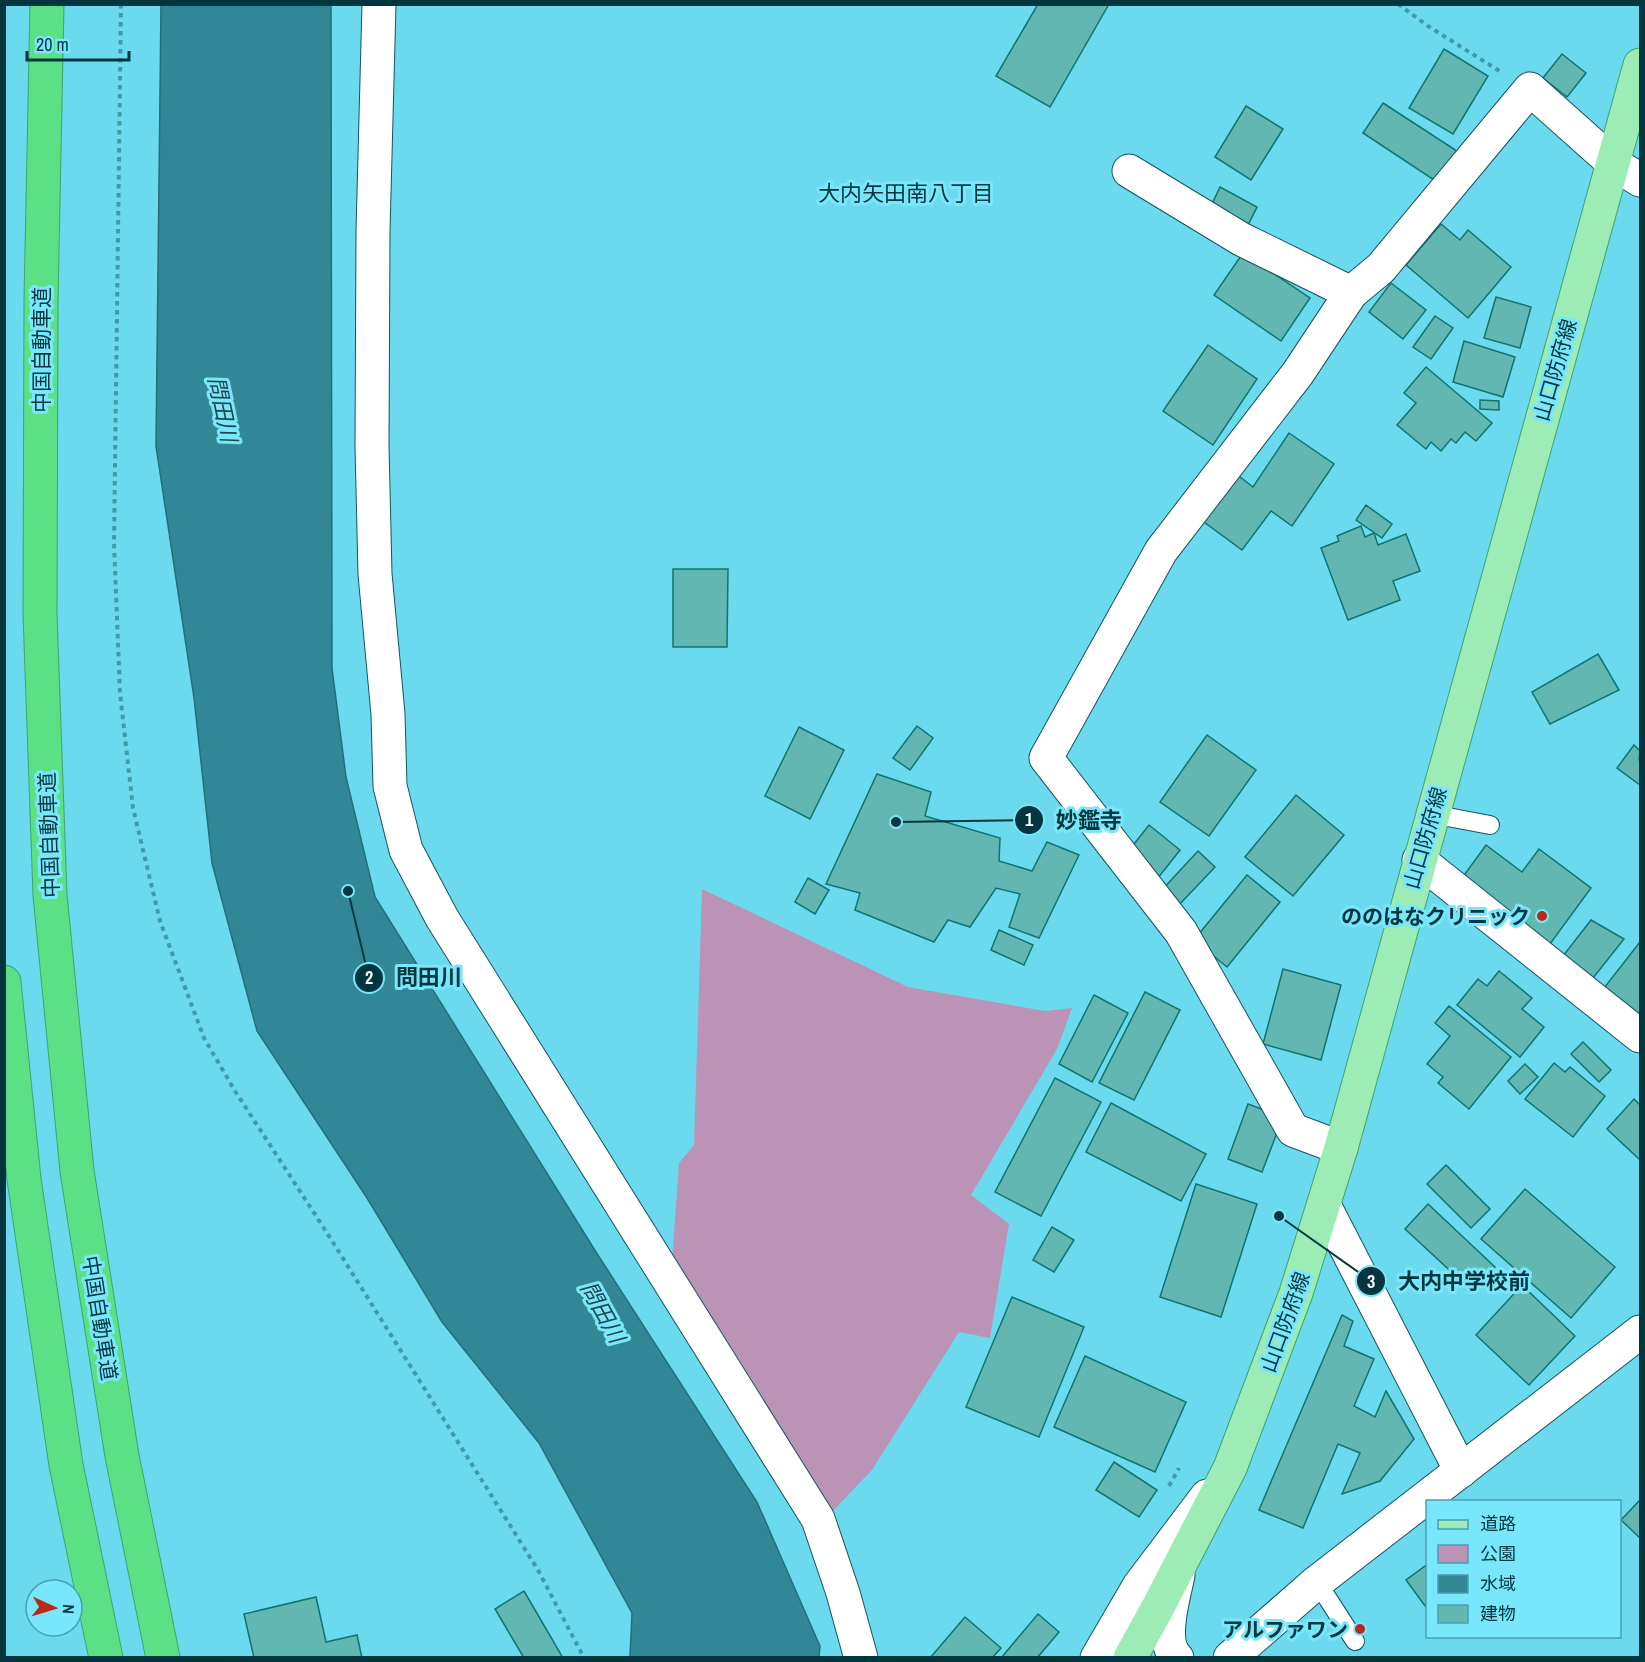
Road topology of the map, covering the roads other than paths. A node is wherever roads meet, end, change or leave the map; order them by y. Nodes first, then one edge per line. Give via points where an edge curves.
1 (46, 4) edge
2 (379, 4) edge
3 (1641, 65) edge
4 (1613, 163) junction
5 (1129, 171) dead end
6 (1641, 180) edge
7 (1351, 293) junction
8 (1432, 814) junction
9 (1490, 825) dead end
10 (1419, 860) junction
11 (4, 982) edge
12 (1641, 1036) edge
13 (1341, 1148) junction
14 (1324, 1205) junction
15 (1641, 1332) edge
16 (1230, 1468) junction
17 (1461, 1471) junction
18 (1180, 1565) junction
19 (1317, 1582) junction
20 (1355, 1641) dead end
21 (106, 1658) edge
22 (163, 1658) edge
23 (861, 1658) edge
24 (1097, 1658) edge
25 (1130, 1658) edge
26 (1177, 1658) edge
27 (1230, 1658) edge

1 - 22 highway, 中国自動車道 via 40,614 50,895 77,1171 122,1456
2 - 23 street via 373,243 375,574 388,714 390,786 406,850 442,918 818,1519
3 - 4 main road, 山口防府線
4 - 6 street
4 - 7 street via 1530,89 1381,268
4 - 8 main road, 山口防府線
5 - 7 street via 1241,239
7 - 13 street via 1298,373 1161,551 1046,758 1181,932 1293,1130
8 - 9 lane
8 - 10 main road, 山口防府線
10 - 12 street
10 - 13 main road, 山口防府線
11 - 21 highway via 24,1179 66,1465
13 - 14 main road, 山口防府線
14 - 16 main road, 山口防府線 via 1296,1293
14 - 17 street
15 - 17 street
16 - 18 main road, 山口防府線
16 - 24 street via 1139,1586
17 - 19 street
18 - 25 main road, 山口防府線
18 - 26 street via 1167,1638
19 - 20 lane
19 - 27 street

